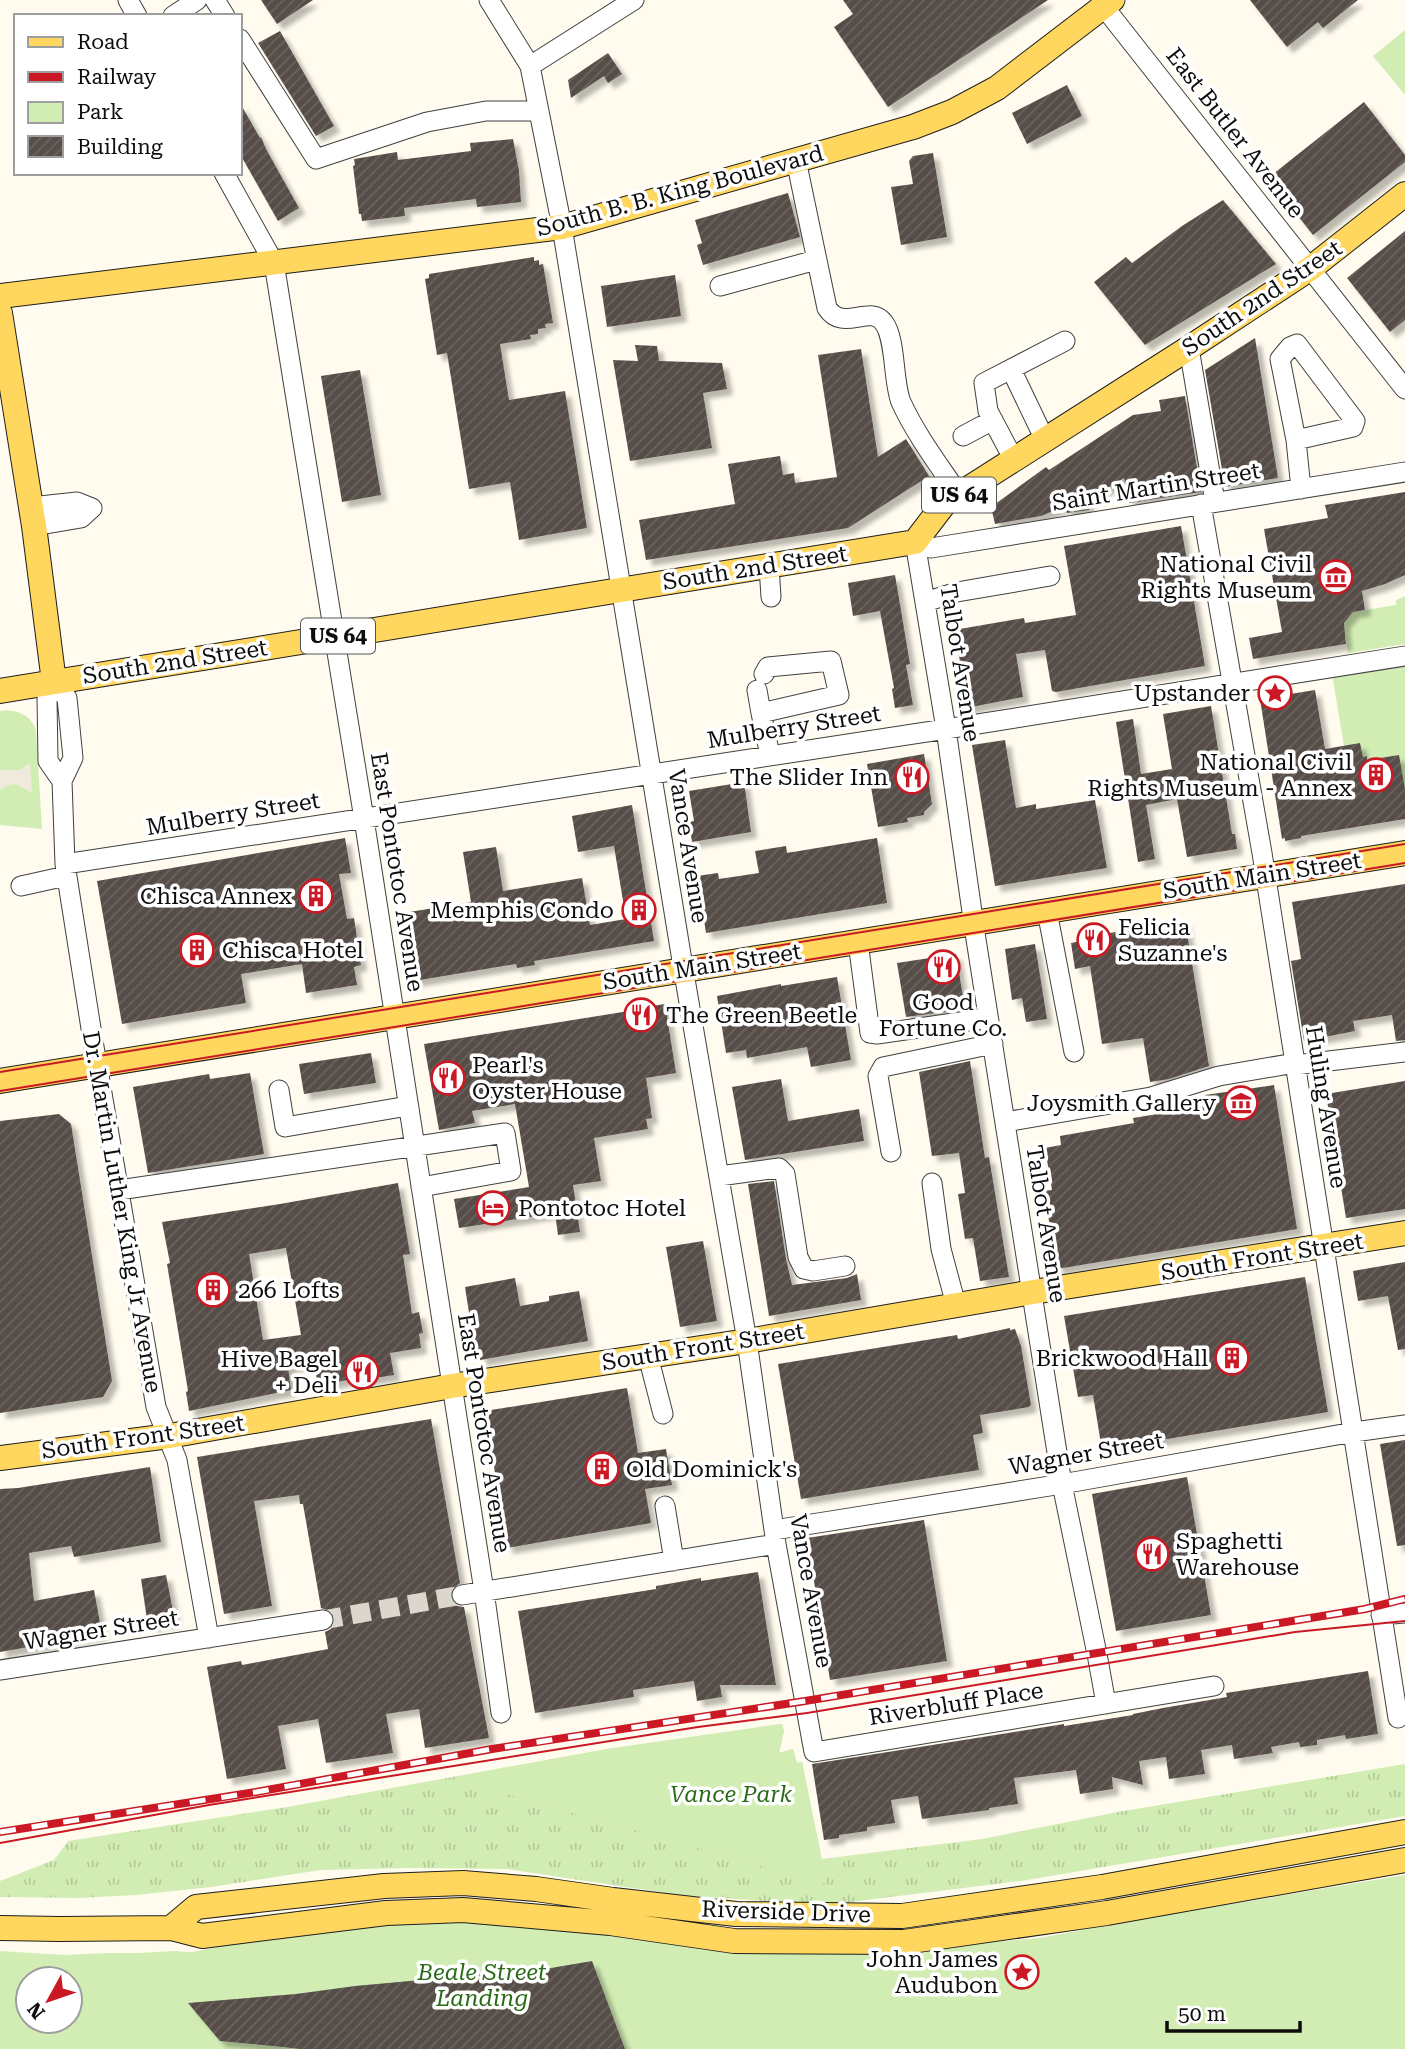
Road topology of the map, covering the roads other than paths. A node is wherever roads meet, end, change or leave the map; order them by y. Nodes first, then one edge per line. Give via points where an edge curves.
1 (197, 0) edge
2 (489, 0) edge
3 (634, 0) edge
4 (1110, 2) edge
5 (176, 14) edge
6 (242, 42) edge
7 (530, 66) junction
8 (539, 111) junction
9 (796, 160) junction
10 (225, 175) edge
11 (1405, 194) edge
12 (562, 227) junction
13 (816, 260) junction
14 (274, 263) junction
15 (1311, 268) junction
16 (720, 286) dead end
17 (0, 296) edge
18 (0, 313) edge
19 (1065, 341) dead end
20 (1189, 348) junction
21 (1011, 369) junction
22 (1405, 389) edge
23 (993, 420) junction
24 (962, 436) dead end
25 (1045, 440) junction
26 (1297, 440) junction
27 (1014, 460) junction
28 (1405, 472) edge
29 (1301, 489) junction
30 (959, 495) junction
31 (1208, 503) junction
32 (915, 542) junction
33 (769, 566) junction
34 (1050, 576) dead end
35 (621, 590) junction
36 (771, 597) dead end
37 (925, 602) junction
38 (334, 636) junction
39 (1405, 656) edge
40 (54, 682) junction
41 (1231, 683) junction
42 (0, 691) edge
43 (761, 713) junction
44 (946, 729) junction
45 (770, 755) junction
46 (652, 773) junction
47 (364, 818) junction
48 (1405, 853) edge
49 (66, 870) junction
50 (1265, 876) junction
51 (21, 886) dead end
52 (1047, 911) junction
53 (974, 923) junction
54 (858, 942) junction
55 (684, 970) junction
56 (395, 1017) junction
57 (988, 1018) junction
58 (993, 1044) junction
59 (1074, 1052) dead end
60 (1405, 1052) edge
61 (1295, 1064) junction
62 (97, 1066) junction
63 (0, 1082) edge
64 (279, 1090) dead end
65 (408, 1106) junction
66 (1005, 1122) junction
67 (415, 1147) junction
68 (891, 1152) dead end
69 (719, 1176) junction
70 (932, 1183) dead end
71 (421, 1187) junction
72 (119, 1190) junction
73 (1405, 1233) edge
74 (1324, 1248) junction
75 (845, 1266) dead end
76 (1033, 1292) junction
77 (956, 1305) junction
78 (747, 1341) junction
79 (648, 1356) junction
80 (452, 1386) junction
81 (663, 1414) dead end
82 (1405, 1425) edge
83 (1354, 1432) junction
84 (169, 1436) junction
85 (0, 1458) edge
86 (1062, 1484) junction
87 (665, 1506) dead end
88 (775, 1537) junction
89 (674, 1561) junction
90 (484, 1591) junction
91 (462, 1595) tunnel mouth
92 (1405, 1613) edge
93 (1381, 1615) junction
94 (323, 1620) tunnel mouth
95 (209, 1638) junction
96 (0, 1670) edge
97 (1214, 1686) dead end
98 (1106, 1704) junction
99 (501, 1713) dead end
100 (1398, 1718) dead end
101 (814, 1752) joint
102 (1405, 1832) edge
103 (1405, 1860) edge
104 (0, 1928) edge
105 (171, 1928) junction

1 - 5 street
2 - 7 street, Vance Avenue
3 - 7 street
4 - 9 main road, South B. B. King Boulevard via 972,102 913,127
4 - 15 street, East Butler Avenue
6 - 8 street via 316,159 427,122 486,111
7 - 8 street, Vance Avenue
8 - 12 street, Vance Avenue
9 - 12 main road, South B. B. King Boulevard
9 - 13 street
10 - 14 street, East Pontotoc Avenue
11 - 15 main road, South 2nd Street / US 64
12 - 14 main road, South B. B. King Boulevard
12 - 35 street, Vance Avenue
13 - 16 street
13 - 30 street via 831,315 840,320 875,316 887,326 900,400
14 - 17 main road, South B. B. King Boulevard
14 - 38 street, East Pontotoc Avenue
15 - 20 main road, South 2nd Street / US 64
15 - 22 street, East Butler Avenue
18 - 40 main road, Dr. Martin Luther King Jr Avenue
19 - 21 street
20 - 25 main road, South 2nd Street / US 64
20 - 31 street, Huling Avenue
21 - 23 street via 984,383
21 - 25 street
23 - 24 street
23 - 27 street
25 - 27 main road, South 2nd Street / US 64
26 - 26 street via 1280,359 1297,344 1355,421 1353,427
26 - 29 street
27 - 30 main road, South 2nd Street / US 64
28 - 29 street, Saint Martin Street
29 - 31 street, Saint Martin Street
30 - 32 main road, South 2nd Street / US 64 via 944,505
31 - 32 street, Saint Martin Street via 931,548
31 - 41 street, Huling Avenue
32 - 33 main road, South 2nd Street / US 64
32 - 37 street, Talbot Avenue
33 - 35 main road, South 2nd Street / US 64
33 - 36 street
34 - 37 street
35 - 38 main road, South 2nd Street / US 64
35 - 46 street, Vance Avenue
37 - 44 street, Talbot Avenue
38 - 40 main road, South 2nd Street / US 64
38 - 47 street, East Pontotoc Avenue
39 - 41 street, Mulberry Street
40 - 42 main road, South 2nd Street / US 64
40 - 49 street, Dr. Martin Luther King Jr Avenue via 67,698 74,758 62,781
41 - 44 street, Mulberry Street
41 - 50 street, Huling Avenue
43 - 43 street via 839,695 831,661 790,659 768,667 761,682
43 - 45 street
44 - 45 street, Mulberry Street
44 - 53 street, Talbot Avenue
45 - 46 street, Mulberry Street
46 - 47 street, Mulberry Street
46 - 55 street, Vance Avenue
47 - 49 street, Mulberry Street
47 - 56 street, East Pontotoc Avenue
48 - 50 main road, South Main Street
49 - 51 street, Mulberry Street
49 - 62 street, Dr. Martin Luther King Jr Avenue
50 - 52 main road, South Main Street
50 - 61 street, Huling Avenue
52 - 53 main road, South Main Street
52 - 59 street
53 - 54 main road, South Main Street
53 - 57 street, Talbot Avenue
54 - 55 main road, South Main Street
54 - 57 street via 870,1032
55 - 56 main road, South Main Street
55 - 69 street, Vance Avenue
56 - 62 main road, South Main Street
56 - 65 street, East Pontotoc Avenue
57 - 58 street, Talbot Avenue
58 - 66 street, Talbot Avenue
58 - 68 street via 883,1067 878,1076
60 - 61 street
61 - 66 street via 1219,1076 1152,1097
61 - 74 street, Huling Avenue
62 - 63 main road, South Main Street
62 - 72 street, Dr. Martin Luther King Jr Avenue
64 - 65 street via 285,1127
65 - 67 street, East Pontotoc Avenue
66 - 76 street, Talbot Avenue
67 - 71 street, East Pontotoc Avenue
67 - 71 street via 505,1133 511,1171
67 - 72 street
69 - 75 street via 779,1168 785,1174 798,1257 804,1269
69 - 78 street, Vance Avenue
70 - 77 street via 941,1249
71 - 80 street, East Pontotoc Avenue
72 - 84 street, Dr. Martin Luther King Jr Avenue via 156,1407
73 - 74 main road, South Front Street
74 - 76 main road, South Front Street
74 - 83 street, Huling Avenue
76 - 77 main road, South Front Street
76 - 86 street, Talbot Avenue
77 - 78 main road, South Front Street
78 - 79 main road, South Front Street
78 - 88 street, Vance Avenue
79 - 80 main road, South Front Street
79 - 81 street
80 - 84 main road, South Front Street
80 - 90 street, East Pontotoc Avenue
82 - 83 street, Wagner Street
83 - 86 street, Wagner Street
83 - 93 street, Huling Avenue
84 - 85 main road, South Front Street
84 - 95 street, Dr. Martin Luther King Jr Avenue
86 - 88 street, Wagner Street
86 - 98 street, Talbot Avenue
87 - 89 street
88 - 89 street, Wagner Street
88 - 101 street, Vance Avenue
89 - 90 street, Wagner Street
90 - 91 street, Wagner Street
90 - 99 street, East Pontotoc Avenue
92 - 93 street
93 - 100 street, Huling Avenue
94 - 95 street, Wagner Street
95 - 96 street, Wagner Street
97 - 98 street, Riverbluff Place
98 - 101 street, Riverbluff Place
102 - 105 main road, Riverside Drive via 1102,1887 902,1916 736,1914 463,1883 384,1886 196,1907
103 - 105 main road, Riverside Drive via 1107,1913 904,1942 734,1941 601,1922 463,1910 386,1913 202,1936
104 - 105 main road, Riverside Drive

